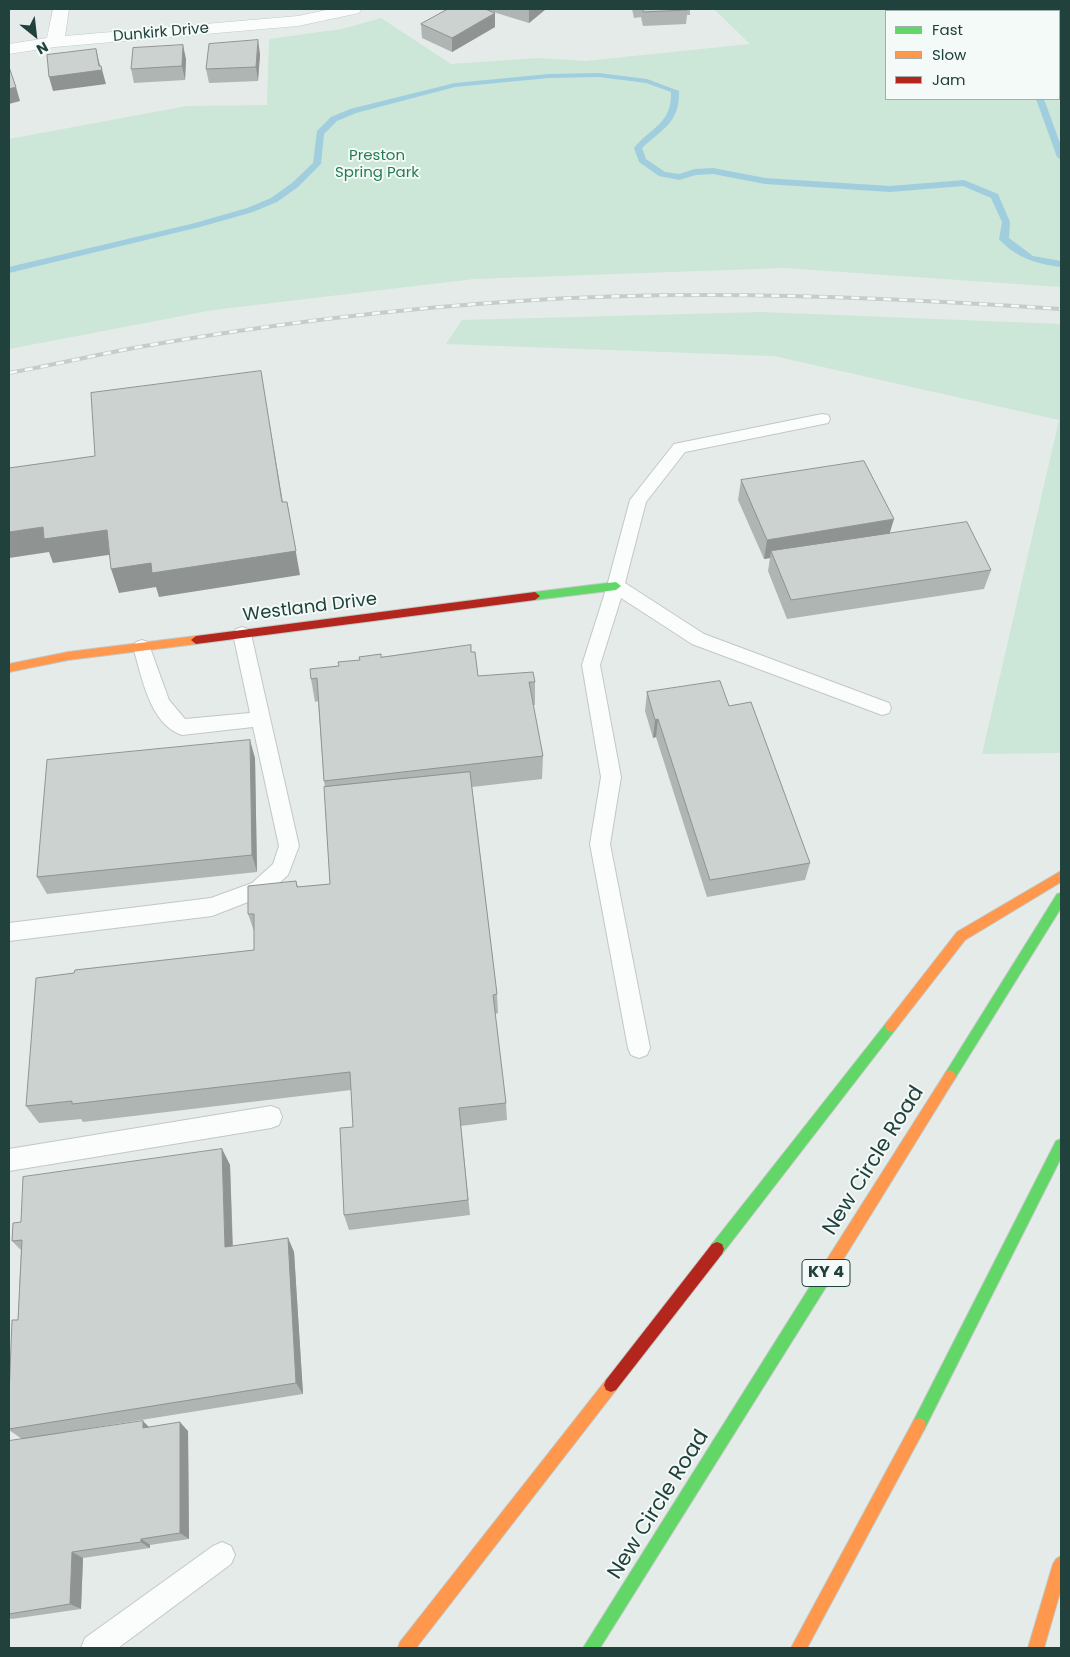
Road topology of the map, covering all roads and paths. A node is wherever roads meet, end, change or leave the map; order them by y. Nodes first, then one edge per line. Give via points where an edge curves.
1 (61, 9) edge
2 (353, 9) edge
3 (55, 42) junction
4 (9, 49) edge
5 (822, 419) dead end
6 (616, 586) junction
7 (242, 634) junction
8 (142, 647) junction
9 (9, 668) edge
10 (882, 708) dead end
11 (261, 719) junction
12 (1061, 876) edge
13 (1061, 898) edge
14 (9, 932) edge
15 (639, 1048) dead end
16 (271, 1117) edge
17 (1061, 1145) edge
18 (9, 1160) edge
19 (222, 1555) dead end
20 (1061, 1564) edge
21 (95, 1648) edge
22 (406, 1648) edge
23 (591, 1648) edge
24 (799, 1648) edge
25 (1036, 1648) edge

1 - 3 street
2 - 3 street, Dunkirk Drive via 251,26
3 - 4 street, Dunkirk Drive
5 - 6 lane via 680,448 638,500
6 - 7 main road, Westland Drive
6 - 10 lane via 698,639
6 - 15 lane via 591,665 611,777 600,844
7 - 8 main road, Westland Drive
7 - 11 lane
8 - 9 main road, Westland Drive via 68,656
8 - 11 lane via 162,707 182,727
11 - 14 lane via 289,846 281,869 259,888 212,908
12 - 22 main road via 961,936
13 - 23 main road, New Circle Road / KY 4
16 - 18 lane
17 - 24 main road via 896,1469
19 - 21 lane
20 - 25 main road

